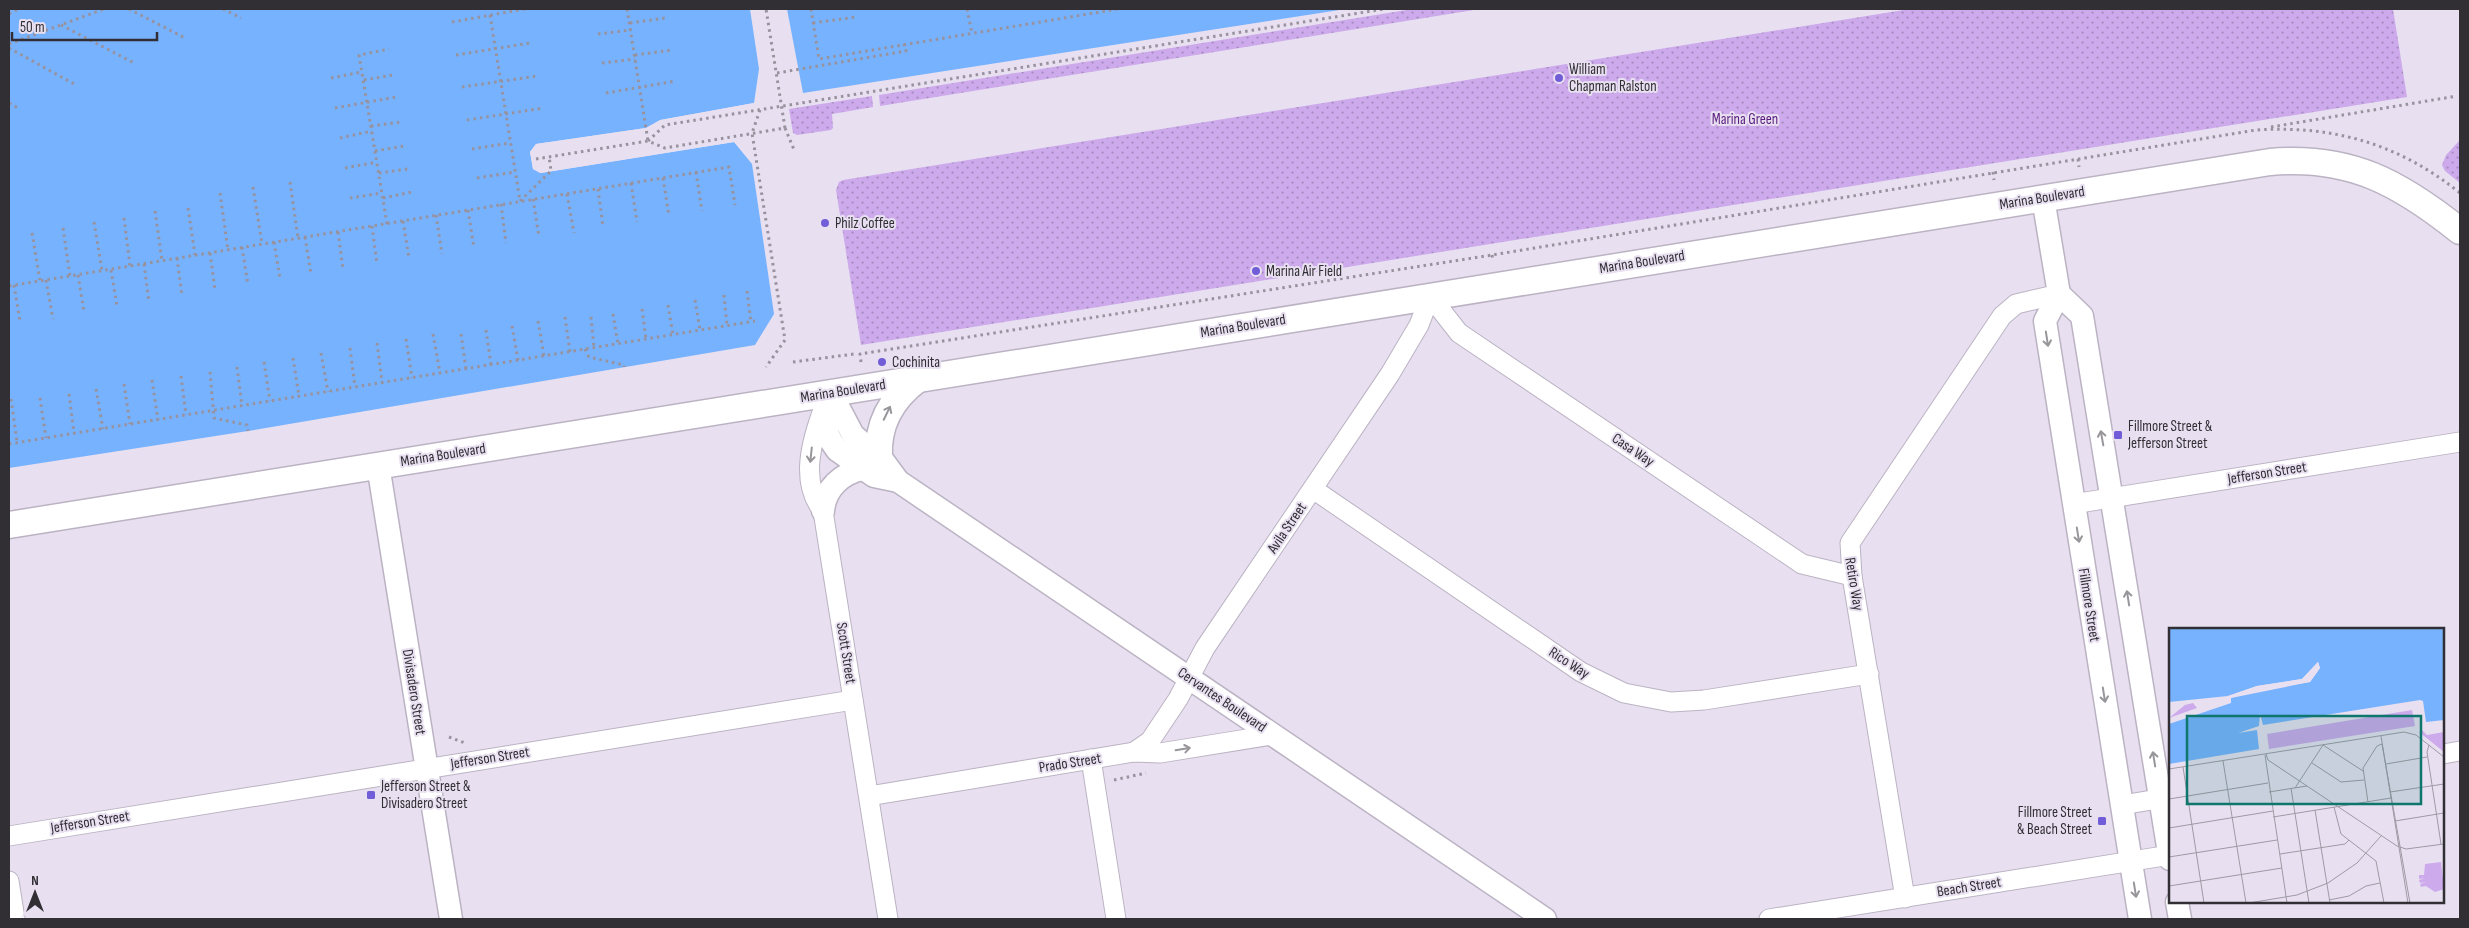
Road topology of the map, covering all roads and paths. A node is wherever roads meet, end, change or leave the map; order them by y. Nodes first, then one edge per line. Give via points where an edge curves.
1 (18, 9) edge
2 (104, 9) edge
3 (129, 9) edge
4 (223, 9) edge
5 (525, 9) edge
6 (627, 9) edge
7 (766, 9) edge
8 (811, 9) edge
9 (967, 9) edge
10 (1118, 9) edge
11 (1384, 9) edge
12 (9, 14) edge
13 (490, 15) junction
14 (856, 17) dead end
15 (241, 18) dead end
16 (665, 18) dead end
17 (452, 22) dead end
18 (813, 23) junction
19 (630, 24) junction
20 (60, 25) junction
21 (631, 30) junction
22 (972, 33) junction
23 (598, 34) dead end
24 (184, 38) dead end
25 (530, 43) dead end
26 (9, 44) edge
27 (904, 44) junction
28 (9, 48) edge
29 (496, 48) junction
30 (389, 49) dead end
31 (672, 50) dead end
32 (456, 55) dead end
33 (635, 57) junction
34 (602, 63) dead end
35 (136, 64) dead end
36 (362, 72) junction
37 (777, 73) junction
38 (393, 75) dead end
39 (537, 76) dead end
40 (331, 78) dead end
41 (364, 80) junction
42 (501, 81) junction
43 (676, 81) dead end
44 (76, 85) dead end
45 (462, 87) dead end
46 (640, 87) junction
47 (606, 93) dead end
48 (2457, 96) dead end
49 (396, 98) dead end
50 (9, 103) edge
51 (367, 103) junction
52 (782, 106) junction
53 (18, 108) dead end
54 (335, 108) dead end
55 (544, 108) dead end
56 (760, 110) junction
57 (506, 114) junction
58 (467, 120) dead end
59 (400, 122) dead end
60 (371, 126) junction
61 (785, 128) junction
62 (2256, 130) junction
63 (372, 131) junction
64 (752, 133) junction
65 (340, 138) dead end
66 (648, 141) junction
67 (510, 142) junction
68 (404, 146) dead end
69 (472, 149) dead end
70 (375, 151) junction
71 (794, 152) dead end
72 (549, 156) junction
73 (536, 159) dead end
74 (2078, 159) junction
75 (377, 162) junction
76 (2079, 167) dead end
77 (345, 168) dead end
78 (408, 169) dead end
79 (515, 172) junction
80 (696, 172) junction
81 (1993, 172) junction
82 (379, 173) junction
83 (477, 178) dead end
84 (663, 178) junction
85 (1994, 180) dead end
86 (290, 182) dead end
87 (631, 183) junction
88 (253, 187) dead end
89 (598, 188) junction
90 (412, 192) dead end
91 (220, 193) dead end
92 (382, 193) junction
93 (2460, 193) edge
94 (567, 194) junction
95 (350, 198) dead end
96 (383, 198) junction
97 (2043, 198) junction
98 (533, 199) junction
99 (520, 201) junction
100 (501, 204) junction
101 (734, 205) dead end
102 (188, 208) dead end
103 (468, 210) junction
104 (155, 211) dead end
105 (702, 211) dead end
106 (436, 215) junction
107 (669, 216) dead end
108 (124, 218) dead end
109 (403, 221) junction
110 (94, 222) dead end
111 (637, 222) dead end
112 (387, 224) junction
113 (372, 226) junction
114 (603, 227) dead end
115 (63, 228) dead end
116 (2460, 231) edge
117 (338, 232) junction
118 (32, 233) dead end
119 (574, 233) dead end
120 (305, 237) junction
121 (539, 237) dead end
122 (298, 238) junction
123 (274, 242) junction
124 (506, 243) dead end
125 (262, 244) junction
126 (242, 248) junction
127 (474, 248) dead end
128 (228, 250) junction
129 (210, 253) junction
130 (442, 254) dead end
131 (1492, 255) junction
132 (195, 256) junction
133 (177, 258) junction
134 (410, 258) dead end
135 (162, 261) junction
136 (1493, 261) dead end
137 (144, 264) junction
138 (376, 264) dead end
139 (130, 266) junction
140 (111, 269) junction
141 (343, 269) dead end
142 (102, 271) junction
143 (311, 274) dead end
144 (78, 275) junction
145 (70, 276) junction
146 (1355, 276) junction
147 (280, 279) dead end
148 (46, 280) junction
149 (40, 281) junction
150 (1356, 283) dead end
151 (14, 285) junction
152 (248, 285) dead end
153 (9, 286) edge
154 (215, 290) dead end
155 (746, 291) dead end
156 (2059, 294) junction
157 (724, 295) dead end
158 (182, 296) dead end
159 (1430, 296) junction
160 (696, 300) dead end
161 (149, 302) dead end
162 (668, 305) dead end
163 (117, 306) dead end
164 (642, 309) dead end
165 (84, 312) dead end
166 (613, 314) dead end
167 (565, 317) dead end
168 (591, 317) dead end
169 (53, 319) dead end
170 (20, 322) dead end
171 (538, 322) dead end
172 (512, 326) dead end
173 (727, 326) junction
174 (486, 330) dead end
175 (700, 330) junction
176 (433, 334) dead end
177 (460, 334) dead end
178 (673, 335) junction
179 (406, 339) dead end
180 (646, 340) junction
181 (377, 343) dead end
182 (618, 344) junction
183 (350, 348) dead end
184 (594, 348) junction
185 (585, 350) junction
186 (570, 352) junction
187 (321, 353) dead end
188 (854, 354) dead end
189 (544, 356) junction
190 (293, 358) dead end
191 (518, 360) junction
192 (264, 362) dead end
193 (793, 362) dead end
194 (861, 362) dead end
195 (492, 365) junction
196 (237, 366) dead end
197 (624, 367) dead end
198 (766, 367) dead end
199 (466, 369) junction
200 (210, 372) dead end
201 (440, 373) junction
202 (181, 376) dead end
203 (412, 378) junction
204 (918, 379) junction
205 (152, 380) dead end
206 (382, 383) junction
207 (124, 384) dead end
208 (355, 387) junction
209 (96, 389) dead end
210 (328, 392) junction
211 (830, 393) junction
212 (69, 394) dead end
213 (299, 396) junction
214 (40, 398) dead end
215 (11, 399) dead end
216 (270, 401) junction
217 (242, 406) junction
218 (213, 410) junction
219 (186, 415) junction
220 (158, 420) junction
221 (130, 424) junction
222 (103, 429) junction
223 (248, 431) dead end
224 (74, 433) junction
225 (46, 438) junction
226 (17, 442) junction
227 (2460, 442) edge
228 (9, 444) edge
229 (871, 463) junction
230 (378, 465) junction
231 (1313, 490) junction
232 (2112, 498) junction
233 (2073, 504) junction
234 (823, 511) junction
235 (9, 525) edge
236 (1852, 576) junction
237 (1869, 674) junction
238 (1189, 678) junction
239 (853, 700) junction
240 (1272, 735) junction
241 (2460, 751) edge
242 (1134, 752) junction
243 (2444, 754) edge
244 (1091, 760) junction
245 (426, 768) junction
246 (1152, 772) dead end
247 (1116, 788) dead end
248 (869, 796) junction
249 (2165, 798) edge
250 (2122, 805) junction
251 (9, 836) edge
252 (2169, 845) edge
253 (2169, 857) edge
254 (2130, 862) junction
255 (9, 881) edge
256 (1497, 887) junction
257 (1905, 898) junction
258 (2177, 903) edge
259 (15, 919) edge
260 (451, 919) edge
261 (888, 919) edge
262 (1116, 919) edge
263 (1512, 919) edge
264 (1545, 919) edge
265 (1769, 919) edge
266 (2140, 919) edge
267 (2180, 919) edge

1 - 12 path
2 - 20 path
3 - 24 path
4 - 15 path
5 - 13 path
6 - 19 path
7 - 37 path
8 - 18 path
9 - 22 path
10 - 22 path
11 - 52 path
13 - 17 path
13 - 29 path
14 - 18 path
16 - 19 path
18 - 27 path via 819,58
19 - 21 path
20 - 26 path
20 - 35 path
21 - 23 path
21 - 33 path
22 - 27 path
25 - 29 path
27 - 37 path via 906,52
28 - 44 path
29 - 32 path
29 - 42 path
30 - 36 path via 360,55
31 - 33 path
33 - 34 path
33 - 46 path
36 - 40 path
36 - 41 path
37 - 52 path
38 - 41 path
39 - 42 path
41 - 51 path
42 - 45 path
42 - 57 path
43 - 46 path
46 - 47 path
46 - 66 path
48 - 62 path
49 - 51 path
50 - 53 path
51 - 54 path
51 - 60 path
52 - 56 path
52 - 61 path
55 - 57 path
56 - 64 path
56 - 66 path via 665,124
57 - 58 path
57 - 67 path
59 - 60 path
60 - 63 path
61 - 64 path
61 - 71 path
62 - 74 path
62 - 93 path via 2308,129 2358,138 2389,149 2436,173
63 - 65 path
63 - 70 path
64 - 66 path via 665,148
64 - 198 path via 785,340
66 - 72 path
67 - 69 path
67 - 79 path
68 - 70 path
70 - 75 path
72 - 73 path
72 - 99 path via 552,171
74 - 76 path
74 - 81 path
75 - 77 path
75 - 82 path
78 - 82 path
79 - 83 path
79 - 99 path
80 - 84 path
80 - 101 path via 729,167
80 - 105 path
81 - 85 path
81 - 131 path
82 - 92 path
84 - 87 path
84 - 107 path
86 - 122 path
87 - 89 path
87 - 111 path
88 - 125 path
89 - 94 path
89 - 114 path
90 - 96 path
91 - 128 path
92 - 95 path
92 - 96 path
94 - 98 path
94 - 119 path
96 - 112 path
97 - 116 main road, Marina Boulevard via 2235,167 2308,160 2346,166 2383,180 2419,200
97 - 156 street
97 - 159 main road, Marina Boulevard
98 - 99 path
98 - 121 path
99 - 100 path
100 - 103 path
100 - 124 path
102 - 132 path
103 - 106 path
103 - 127 path
104 - 135 path
106 - 109 path
106 - 130 path
108 - 139 path
109 - 112 path
109 - 134 path
110 - 142 path
112 - 113 path
113 - 117 path
113 - 138 path
115 - 145 path
117 - 120 path
117 - 141 path
118 - 149 path
120 - 122 path
120 - 143 path
122 - 123 path
123 - 125 path
123 - 147 path
125 - 126 path
126 - 128 path
126 - 152 path
128 - 129 path
129 - 132 path
129 - 154 path
131 - 136 path
131 - 146 path
132 - 133 path
133 - 135 path
133 - 158 path
135 - 137 path
137 - 139 path
137 - 161 path
139 - 140 path
140 - 142 path
140 - 163 path
142 - 144 path
144 - 145 path
144 - 165 path
145 - 148 path
146 - 150 path
146 - 194 path via 860,354
148 - 149 path
148 - 169 path
149 - 151 path
151 - 153 path
151 - 170 path
155 - 173 path via 753,322
232 -> 156 street via 2082,316
156 -> 233 street, Fillmore Street via 2045,322
156 - 236 street, Retiro Way via 2016,304 2002,316 1854,536 1849,549
157 - 173 path
159 - 204 main road, Marina Boulevard
159 - 231 street, Avila Street via 1402,357
159 - 236 street, Casa Way via 1459,333 1794,559 1802,564
160 - 175 path
162 - 178 path
164 - 180 path
166 - 182 path
167 - 186 path
168 - 184 path
171 - 189 path
172 - 191 path
173 - 175 path
174 - 195 path
175 - 178 path
176 - 201 path
177 - 199 path
178 - 180 path
179 - 203 path
180 - 182 path
181 - 206 path
182 - 184 path
183 - 208 path
184 - 185 path
185 - 186 path
185 - 197 path via 589,356
186 - 189 path
187 - 210 path
188 - 193 path
189 - 191 path
190 - 213 path
191 - 195 path
192 - 216 path
195 - 199 path
196 - 217 path
199 - 201 path
200 - 218 path
201 - 203 path
202 - 219 path
203 - 206 path
204 - 211 main road, Marina Boulevard
229 -> 204 main road via 884,417 898,396
205 - 220 path
206 - 208 path
207 - 221 path
208 - 210 path
209 - 222 path
210 - 213 path
211 - 229 street, Cervantes Boulevard via 830,441 837,450
211 - 230 main road, Marina Boulevard
211 -> 234 street, Scott Street via 810,454 812,494
212 - 224 path
213 - 216 path
214 - 225 path
215 - 226 path
216 - 217 path
217 - 218 path
218 - 219 path
218 - 223 path via 214,418 247,425
219 - 220 path
220 - 221 path
221 - 222 path
222 - 224 path
224 - 225 path
225 - 226 path
226 - 228 path
227 - 232 street, Jefferson Street
229 - 234 street via 844,476 831,488
229 - 238 street, Cervantes Boulevard
230 - 235 main road, Marina Boulevard
230 - 245 street, Divisadero Street
231 - 237 street, Rico Way via 1581,672 1624,693 1655,700 1687,702
231 - 238 street, Avila Street via 1205,648
232 - 233 street, Jefferson Street
249 -> 232 street
233 -> 250 street, Fillmore Street
234 - 239 street, Scott Street
236 - 237 street, Retiro Way
237 - 257 street, Retiro Way
238 - 240 street, Cervantes Boulevard
238 - 242 street, Avila Street via 1150,741
239 - 245 street, Jefferson Street
239 - 248 street, Scott Street
242 -> 240 street, Prado Street via 1160,753
240 - 256 street, Cervantes Boulevard
241 - 243 street
242 - 244 street, Prado Street
244 - 248 street, Prado Street
244 - 262 street
245 - 251 street, Jefferson Street
245 - 260 street, Divisadero Street
246 - 247 path via 1114,779
248 - 261 street, Scott Street
249 - 250 street
249 - 252 street
250 - 254 street, Fillmore Street
253 - 254 street, Beach Street
254 - 257 street, Beach Street
254 -> 266 street, Fillmore Street
255 - 259 street
256 - 263 street via 1510,907
256 - 264 street, Cervantes Boulevard
257 - 265 street, Beach Street
258 - 267 street

